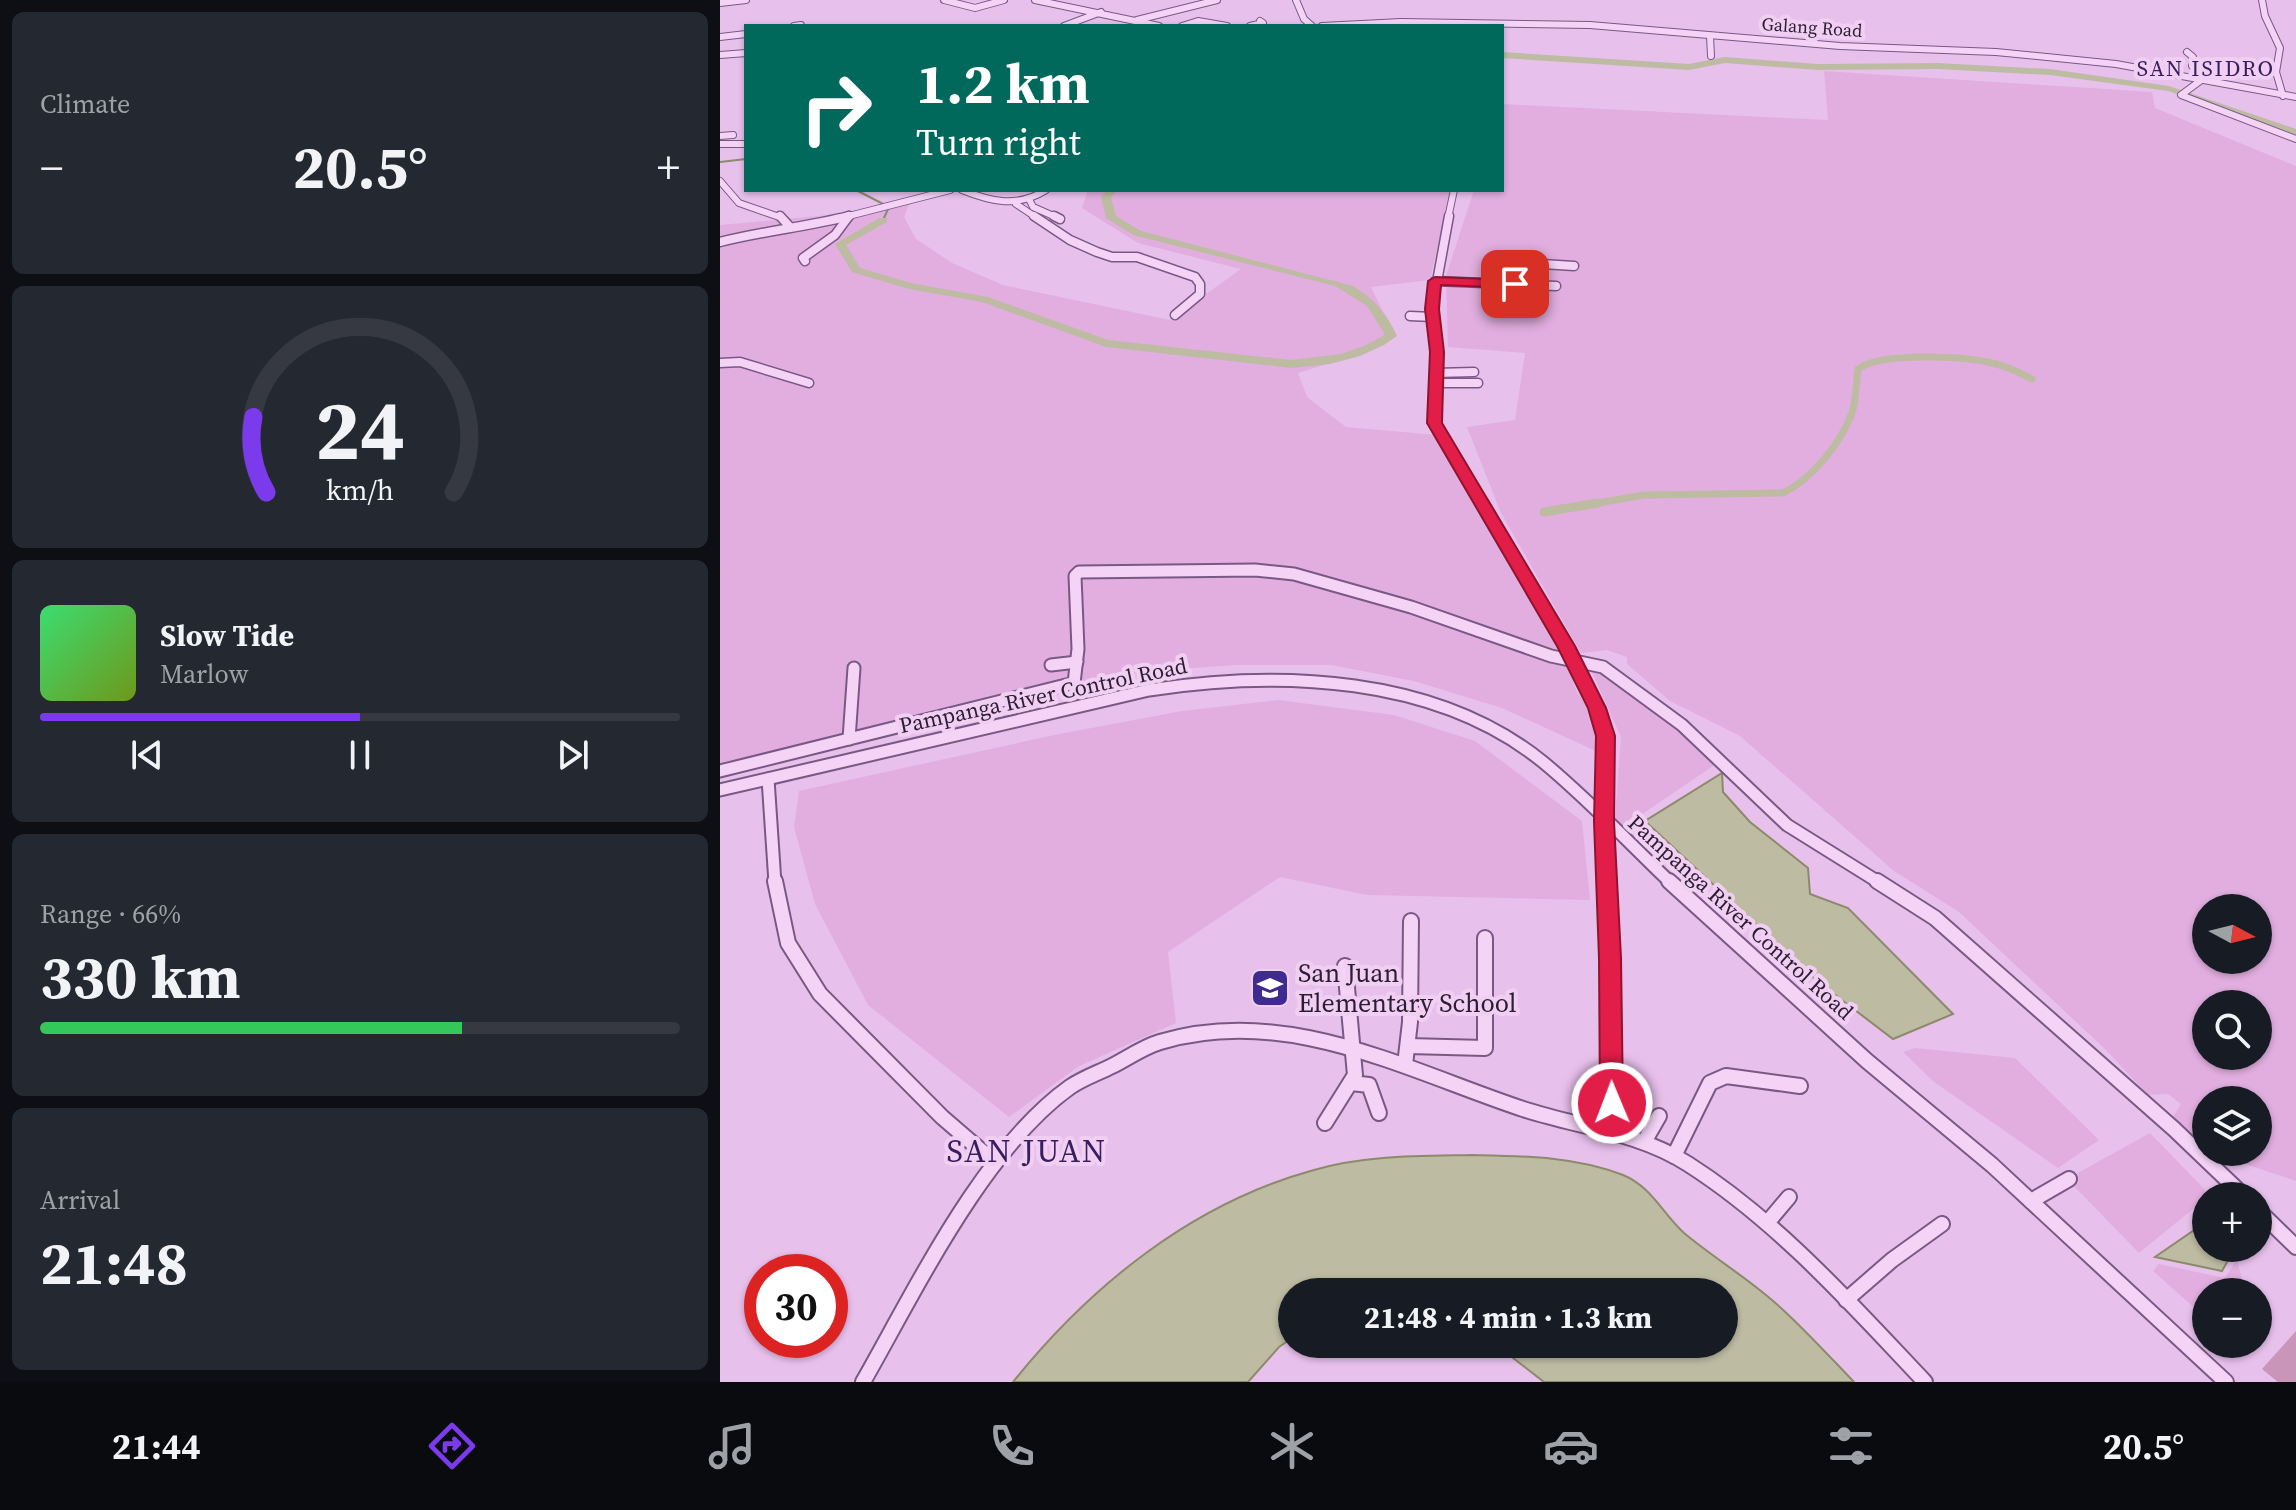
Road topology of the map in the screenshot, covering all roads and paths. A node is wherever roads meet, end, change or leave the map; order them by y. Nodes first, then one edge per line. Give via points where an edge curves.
1 (746, 0) edge
2 (944, 0) edge
3 (1004, 0) edge
4 (1217, 0) edge
5 (1296, 0) edge
6 (2262, 0) edge
7 (1042, 1) edge
8 (720, 3) edge
9 (1101, 12) junction
10 (1137, 20) junction
11 (1260, 21) dead end
12 (1505, 23) junction
13 (1069, 24) edge
14 (1152, 24) edge
15 (1188, 24) edge
16 (1215, 24) edge
17 (1259, 24) edge
18 (1310, 24) edge
19 (1362, 24) edge
20 (1504, 26) edge
21 (744, 34) edge
22 (738, 36) junction
23 (1710, 36) junction
24 (720, 37) edge
25 (1833, 39) dead end
26 (1944, 42) dead end
27 (1823, 45) junction
28 (1920, 48) junction
29 (2187, 52) dead end
30 (744, 53) edge
31 (723, 54) edge
32 (1711, 56) dead end
33 (2189, 78) junction
34 (2200, 81) junction
35 (2283, 96) junction
36 (2296, 97) edge
37 (733, 135) dead end
38 (720, 136) edge
39 (2296, 139) edge
40 (720, 144) edge
41 (744, 144) edge
42 (720, 181) edge
43 (942, 192) edge
44 (970, 192) edge
45 (1043, 192) edge
46 (1454, 192) edge
47 (1029, 200) junction
48 (1016, 204) junction
49 (849, 216) junction
50 (1060, 219) dead end
51 (790, 227) junction
52 (720, 242) edge
53 (805, 261) dead end
54 (1574, 266) dead end
55 (1435, 281) junction
56 (1537, 285) junction
57 (1556, 286) dead end
58 (1175, 315) dead end
59 (1410, 316) dead end
60 (1433, 317) junction
61 (720, 363) edge
62 (1474, 372) dead end
63 (1435, 378) junction
64 (809, 383) dead end
65 (1478, 383) dead end
66 (1573, 661) junction
67 (1077, 662) junction
68 (1051, 665) dead end
69 (854, 668) dead end
70 (849, 739) junction
71 (720, 771) edge
72 (768, 779) junction
73 (720, 790) edge
74 (1604, 821) junction
75 (1411, 921) dead end
76 (1485, 938) dead end
77 (1345, 966) dead end
78 (1408, 1046) junction
79 (1354, 1049) junction
80 (1405, 1065) junction
81 (1351, 1083) junction
82 (1800, 1086) dead end
83 (1379, 1113) dead end
84 (1659, 1116) dead end
85 (1325, 1123) dead end
86 (1612, 1131) junction
87 (1644, 1142) junction
88 (1674, 1156) junction
89 (993, 1161) junction
90 (2069, 1179) dead end
91 (2229, 1182) edge
92 (1789, 1197) dead end
93 (2031, 1201) junction
94 (1767, 1223) junction
95 (1942, 1224) dead end
96 (2272, 1224) edge
97 (2296, 1247) edge
98 (1846, 1300) junction
99 (863, 1382) edge
100 (1925, 1382) edge
101 (2226, 1382) edge

1 - 8 street
2 - 3 street via 975,8
4 - 10 street
5 - 18 street
6 - 35 street via 2280,48 2276,68
7 - 9 street
9 - 10 street
9 - 13 street
10 - 14 street
11 - 17 street
12 - 19 street, Galang Road
12 - 20 street
12 - 23 street, Galang Road
15 - 16 street
21 - 22 street
22 - 24 street
22 - 31 street
23 - 27 street, Galang Road
23 - 32 street
25 - 27 street via 1821,39
26 - 28 street via 1922,41
27 - 28 street, Galang Road
28 - 33 street, Galang Road via 1994,49
29 - 33 street via 2192,66 2200,68
30 - 31 street
33 - 34 street, Galang Road
34 - 35 street, Galang Road
34 - 39 street via 2183,92
35 - 36 street, Galang Road
37 - 38 street
40 - 41 street
42 - 51 street via 739,203 780,216
43 - 49 street
44 - 48 street
45 - 47 street
46 - 55 street
47 - 48 street
47 - 50 street
48 - 58 street via 1083,246 1195,277 1200,294
49 - 51 street
49 - 53 street via 827,245
51 - 52 street
54 - 56 street via 1542,264
55 - 56 street
55 - 60 street
56 - 57 street
59 - 60 street
60 - 63 street
61 - 64 street via 740,362
62 - 63 street
63 - 65 street
63 - 66 street via 1435,423
66 - 67 street via 1364,593 1294,574 1255,570 1079,572
66 - 74 street via 1605,736
66 - 91 street via 1616,675 1682,725 1787,825 1935,918
67 - 68 street
67 - 70 street via 1074,683
69 - 70 street
70 - 71 street
72 - 73 street, Pampanga River Control Road
72 - 74 street, Pampanga River Control Road via 1158,688 1319,682 1444,708 1502,734 1543,762
72 - 89 street via 779,909 798,962 862,1038 963,1139
74 - 86 street
74 - 93 street, Pampanga River Control Road via 1817,1017
75 - 78 street
76 - 78 street via 1485,1048
77 - 79 street
78 - 80 street
79 - 80 street
79 - 81 street
79 - 89 street via 1269,1031 1190,1036 1150,1046 1072,1086
80 - 86 street via 1531,1112
81 - 83 street via 1369,1085
81 - 85 street
82 - 88 street via 1726,1076 1710,1083
84 - 87 street
86 - 87 street
87 - 88 street
88 - 94 street
89 - 99 street
90 - 93 street
92 - 94 street
93 - 101 street, Pampanga River Control Road
94 - 98 street
95 - 98 street
96 - 97 street
98 - 100 street

